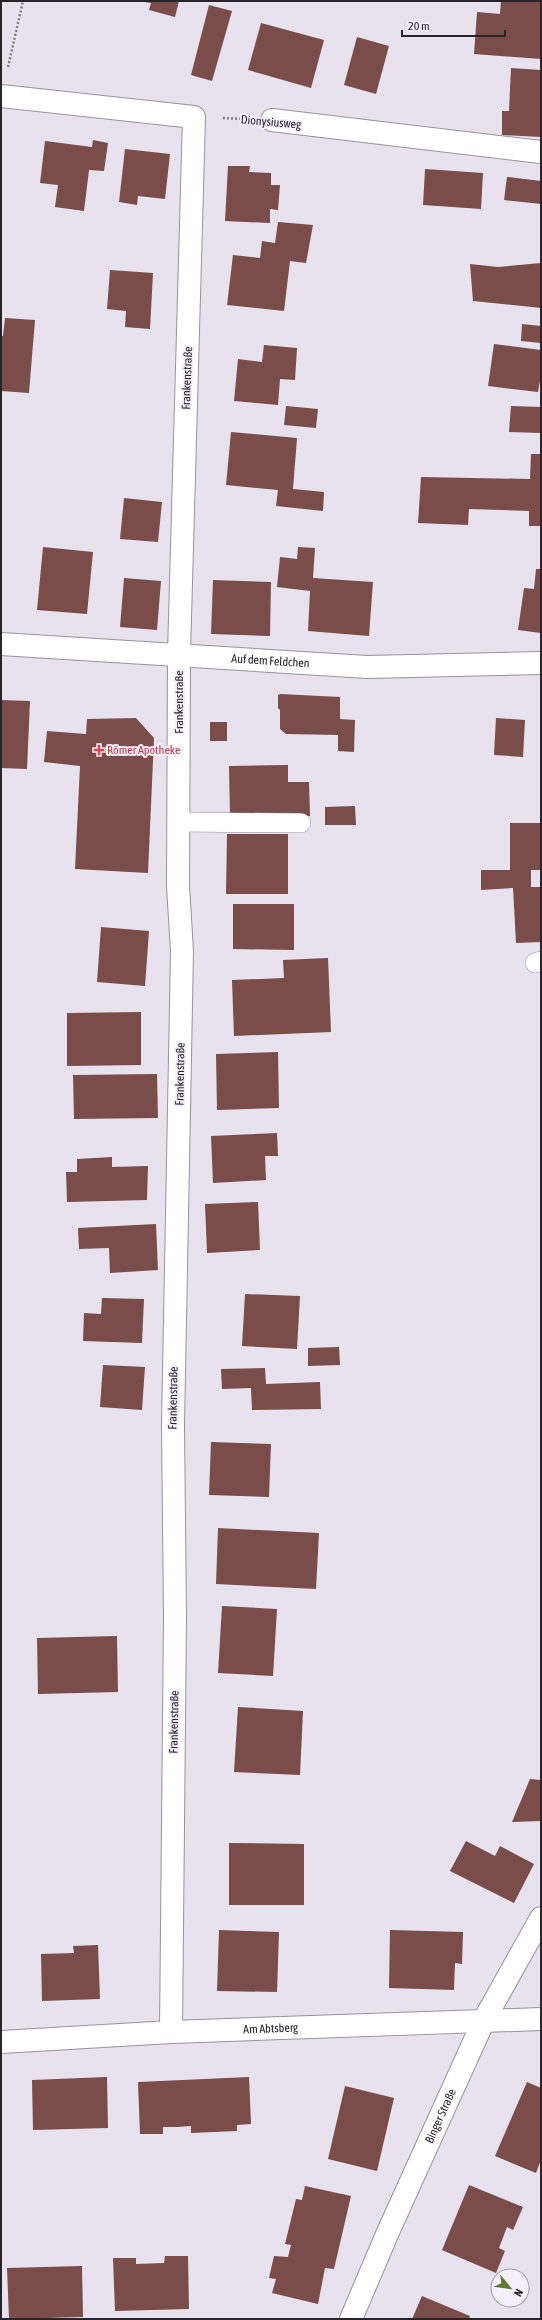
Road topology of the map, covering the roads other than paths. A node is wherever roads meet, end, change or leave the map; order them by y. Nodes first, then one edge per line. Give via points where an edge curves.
1 (1, 96) edge
2 (272, 120) road end
3 (541, 152) edge
4 (1, 644) edge
5 (179, 654) junction
6 (541, 663) edge
7 (178, 822) junction
8 (301, 823) dead end
9 (541, 1918) edge
10 (541, 2019) edge
11 (484, 2020) junction
12 (171, 2032) junction
13 (1, 2042) edge
14 (351, 2319) edge

1 - 5 street, Frankenstraße via 194,117
2 - 3 street, Dionysiusweg
4 - 5 street, Auf dem Feldchen
5 - 6 street, Auf dem Feldchen via 367,667
5 - 7 street, Frankenstraße
7 - 8 lane
7 - 12 street, Frankenstraße via 182,951 173,1425 175,1617
9 - 11 street, Binger Straße
10 - 11 street, Am Abtsberg
11 - 12 street, Am Abtsberg
11 - 14 street, Binger Straße
12 - 13 street, Am Abtsberg

